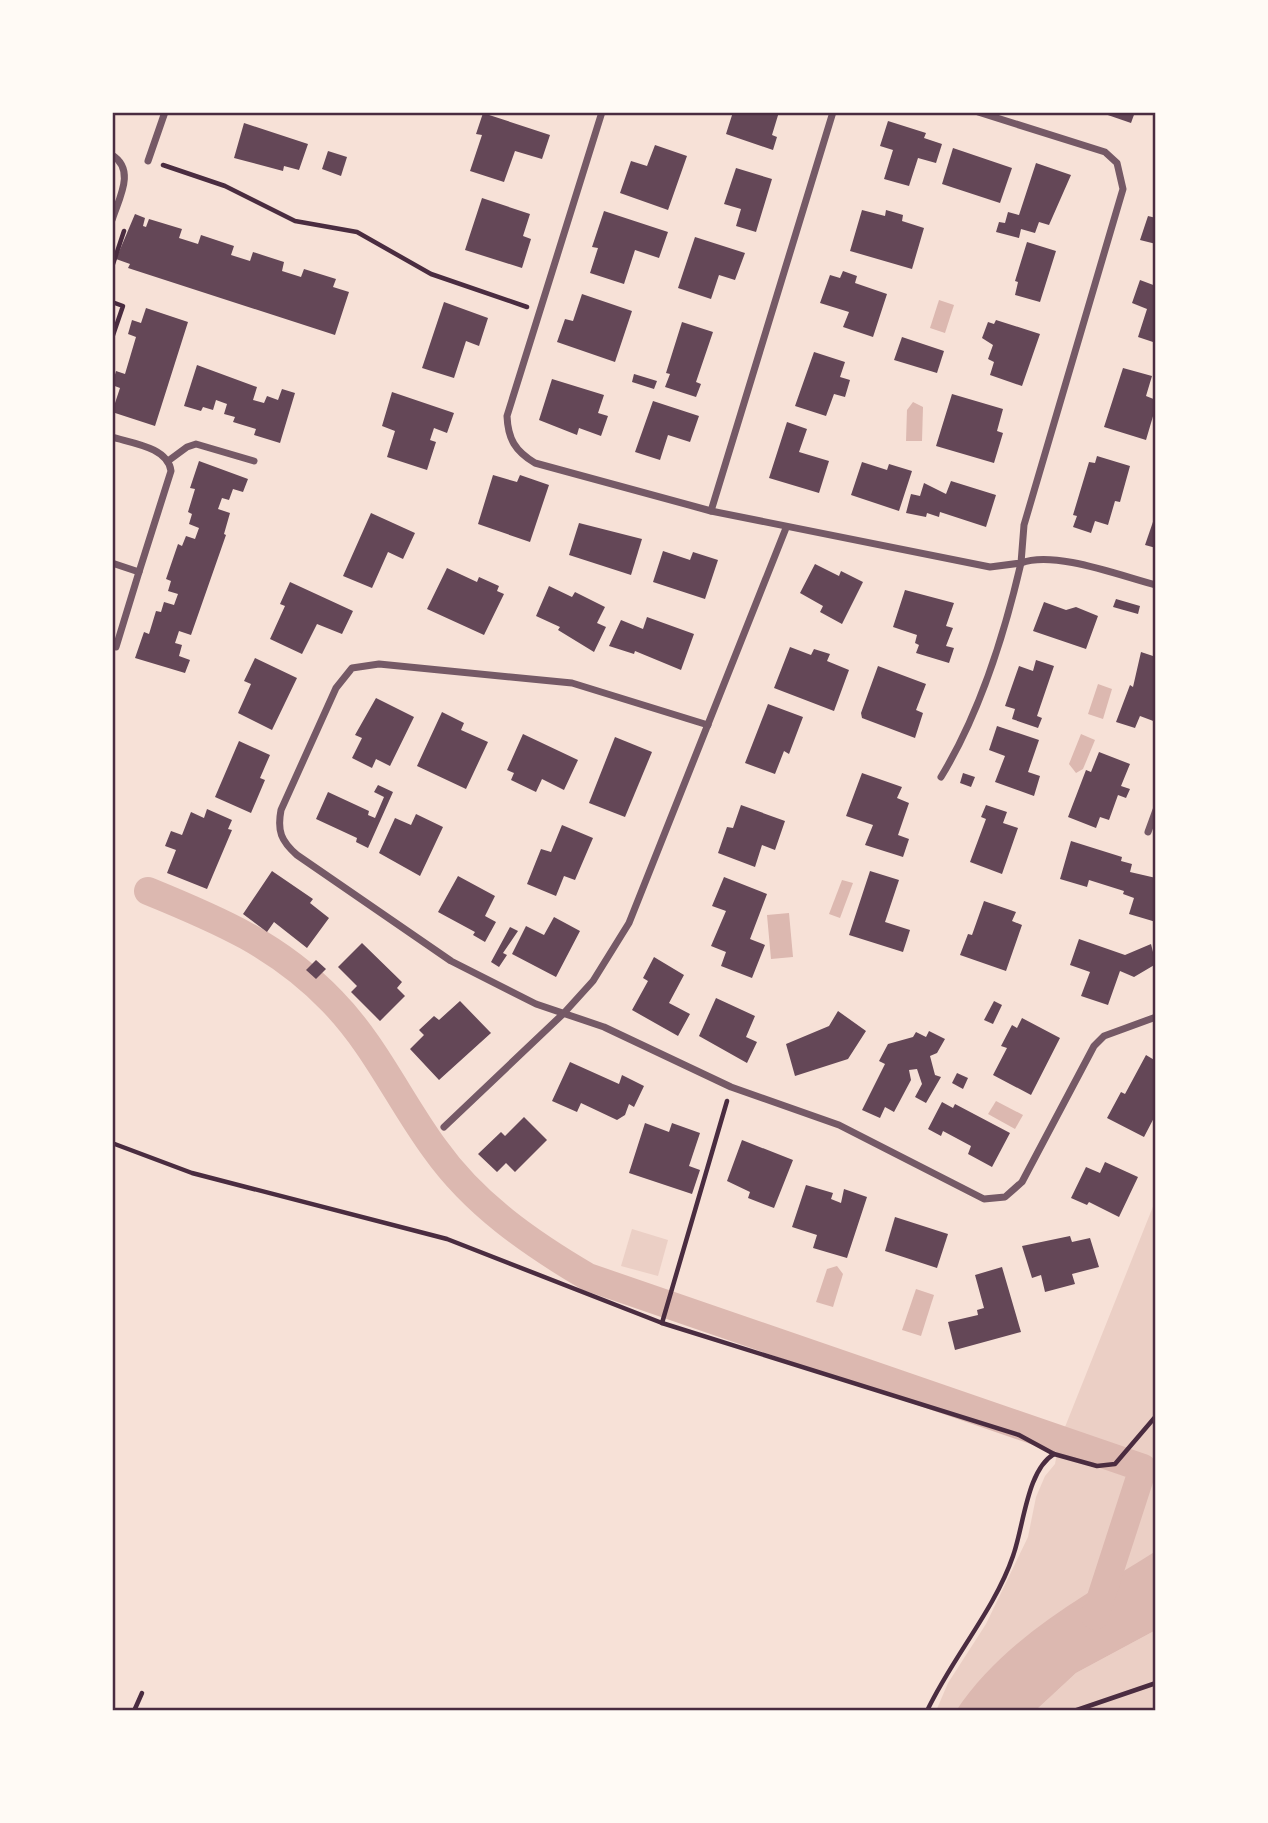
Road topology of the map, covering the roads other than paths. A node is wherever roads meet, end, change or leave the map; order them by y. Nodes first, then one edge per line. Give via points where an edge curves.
1 (165, 112) edge
2 (602, 112) edge
3 (833, 112) edge
4 (978, 112) edge
5 (112, 155) edge
6 (148, 161) road end
7 (112, 220) edge
8 (112, 437) edge
9 (168, 461) junction
10 (254, 461) dead end
11 (711, 511) junction
12 (786, 528) junction
13 (1021, 563) junction
14 (112, 564) edge
15 (139, 572) junction
16 (1156, 585) edge
17 (116, 647) dead end
18 (708, 725) junction
19 (941, 777) dead end
20 (1156, 810) edge
21 (1148, 832) dead end
22 (565, 1013) junction
23 (1156, 1017) edge
24 (444, 1127) dead end

1 - 6 street
2 - 11 street via 508,416 508,432 513,446 535,463
3 - 11 street
4 - 13 street via 1105,152 1122,175 1120,204 1024,525
5 - 7 street via 125,168
8 - 9 street
9 - 10 street via 196,444
9 - 15 street via 168,484
11 - 12 street
12 - 13 street via 990,567
12 - 18 street
13 - 16 street via 1052,559
13 - 19 street via 1012,602 962,742
14 - 15 street
15 - 17 street
18 - 22 street via 629,923 593,981
18 - 22 street via 559,681 365,665 352,668 336,688 281,810 280,836 297,855 451,961 536,1004
20 - 21 street
22 - 23 street via 731,1087 839,1125 994,1200 1015,1191 1022,1182 1094,1046 1104,1036
22 - 24 street

